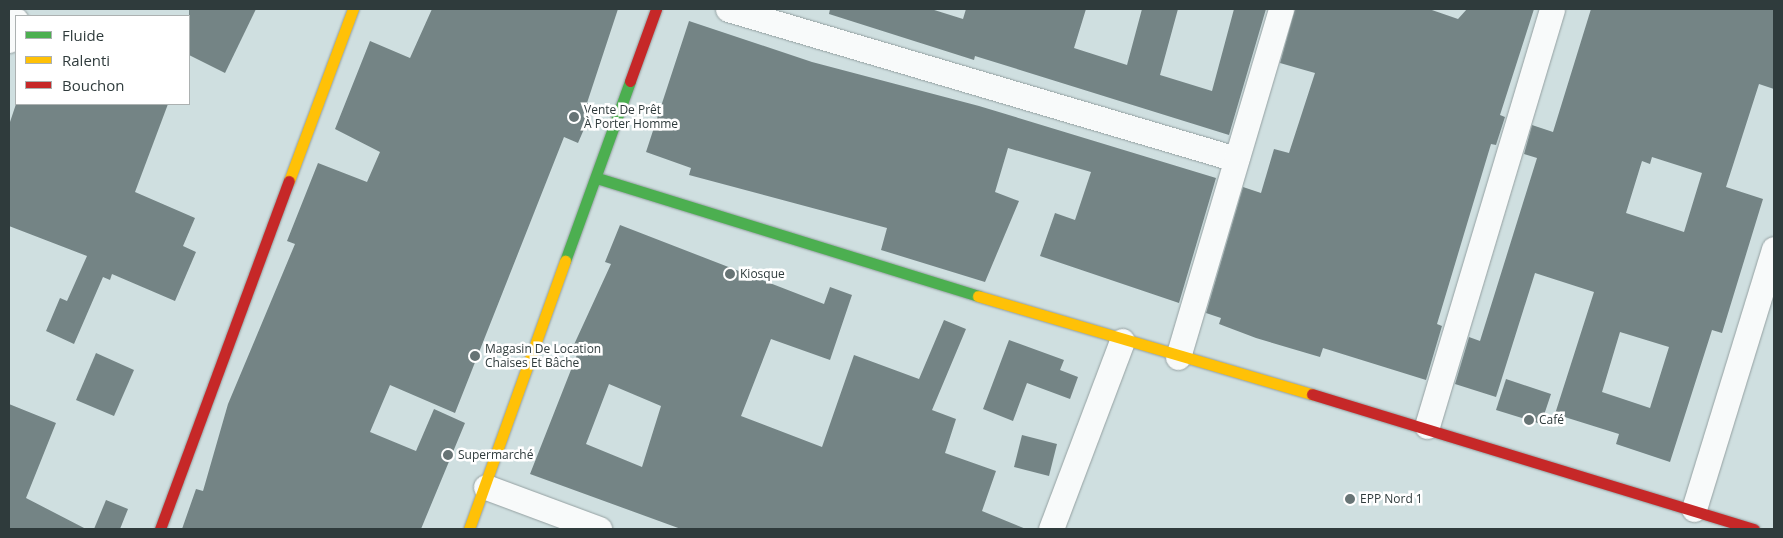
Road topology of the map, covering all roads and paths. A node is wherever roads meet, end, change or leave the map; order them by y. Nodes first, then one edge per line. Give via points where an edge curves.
1 (353, 9) edge
2 (656, 9) edge
3 (728, 9) edge
4 (1281, 9) edge
5 (1552, 9) edge
6 (15, 23) edge
7 (9, 40) edge
8 (1236, 159) junction
9 (597, 178) junction
10 (1774, 249) edge
11 (1122, 340) junction
12 (1178, 357) junction
13 (1427, 426) junction
14 (486, 487) junction
15 (1694, 509) junction
16 (160, 529) edge
17 (470, 529) edge
18 (600, 529) edge
19 (1051, 529) edge
20 (1754, 529) edge

1 - 16 street
2 - 9 street
3 - 8 street
4 - 8 street
5 - 13 street
6 - 7 street
8 - 12 street
9 - 11 street
9 - 14 street
10 - 15 street
11 - 12 street
11 - 19 street
12 - 13 street
13 - 15 street
14 - 17 street
14 - 18 street
15 - 20 street

